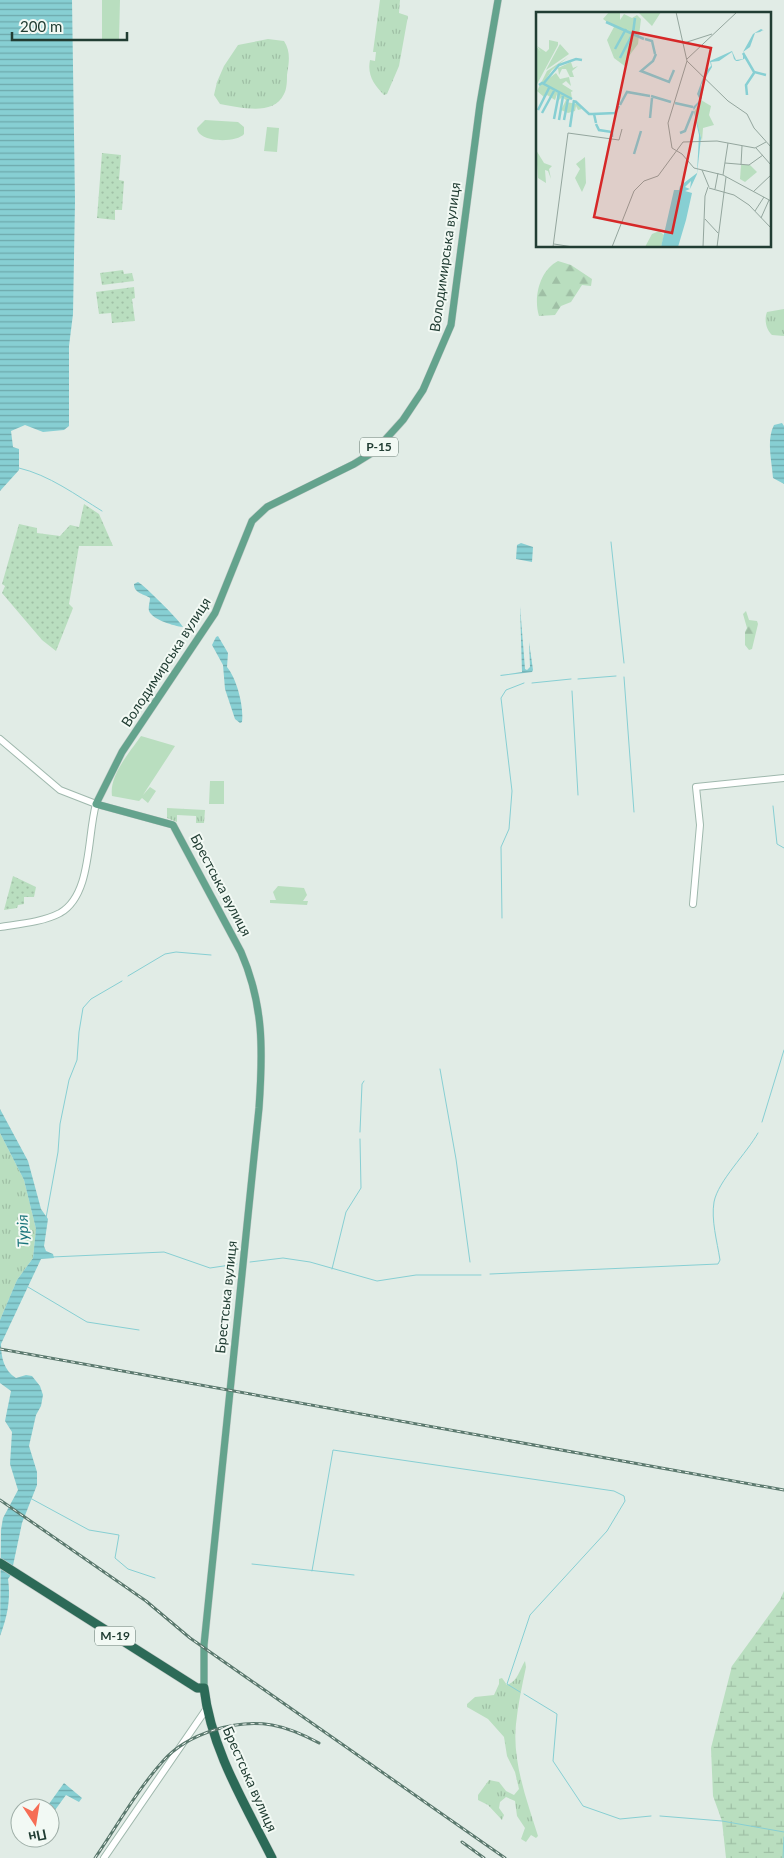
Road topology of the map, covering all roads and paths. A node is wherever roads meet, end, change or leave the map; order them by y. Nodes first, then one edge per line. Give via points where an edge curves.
1 (498, 0) edge
2 (0, 739) edge
3 (784, 778) edge
4 (96, 804) junction
5 (693, 904) dead end
6 (0, 927) edge
7 (0, 1563) edge
8 (204, 1688) junction
9 (207, 1708) junction
10 (270, 1857) edge
11 (104, 1858) edge

1 - 4 main road, Володимирська вулиця / Р-15 via 480,104 450,326 423,390 408,414 375,451 267,508 252,521 215,613 122,752
2 - 4 main road via 60,790
3 - 5 main road via 696,787 700,825
4 - 6 main road via 83,882 74,902 58,914
4 - 8 main road, Брестська вулиця via 174,825 250,973 259,1006 263,1055 260,1098 204,1644
7 - 8 highway, М-19 via 197,1688
8 - 9 highway, Брестська вулиця
9 - 10 highway, Брестська вулиця via 219,1750
9 - 11 main road

